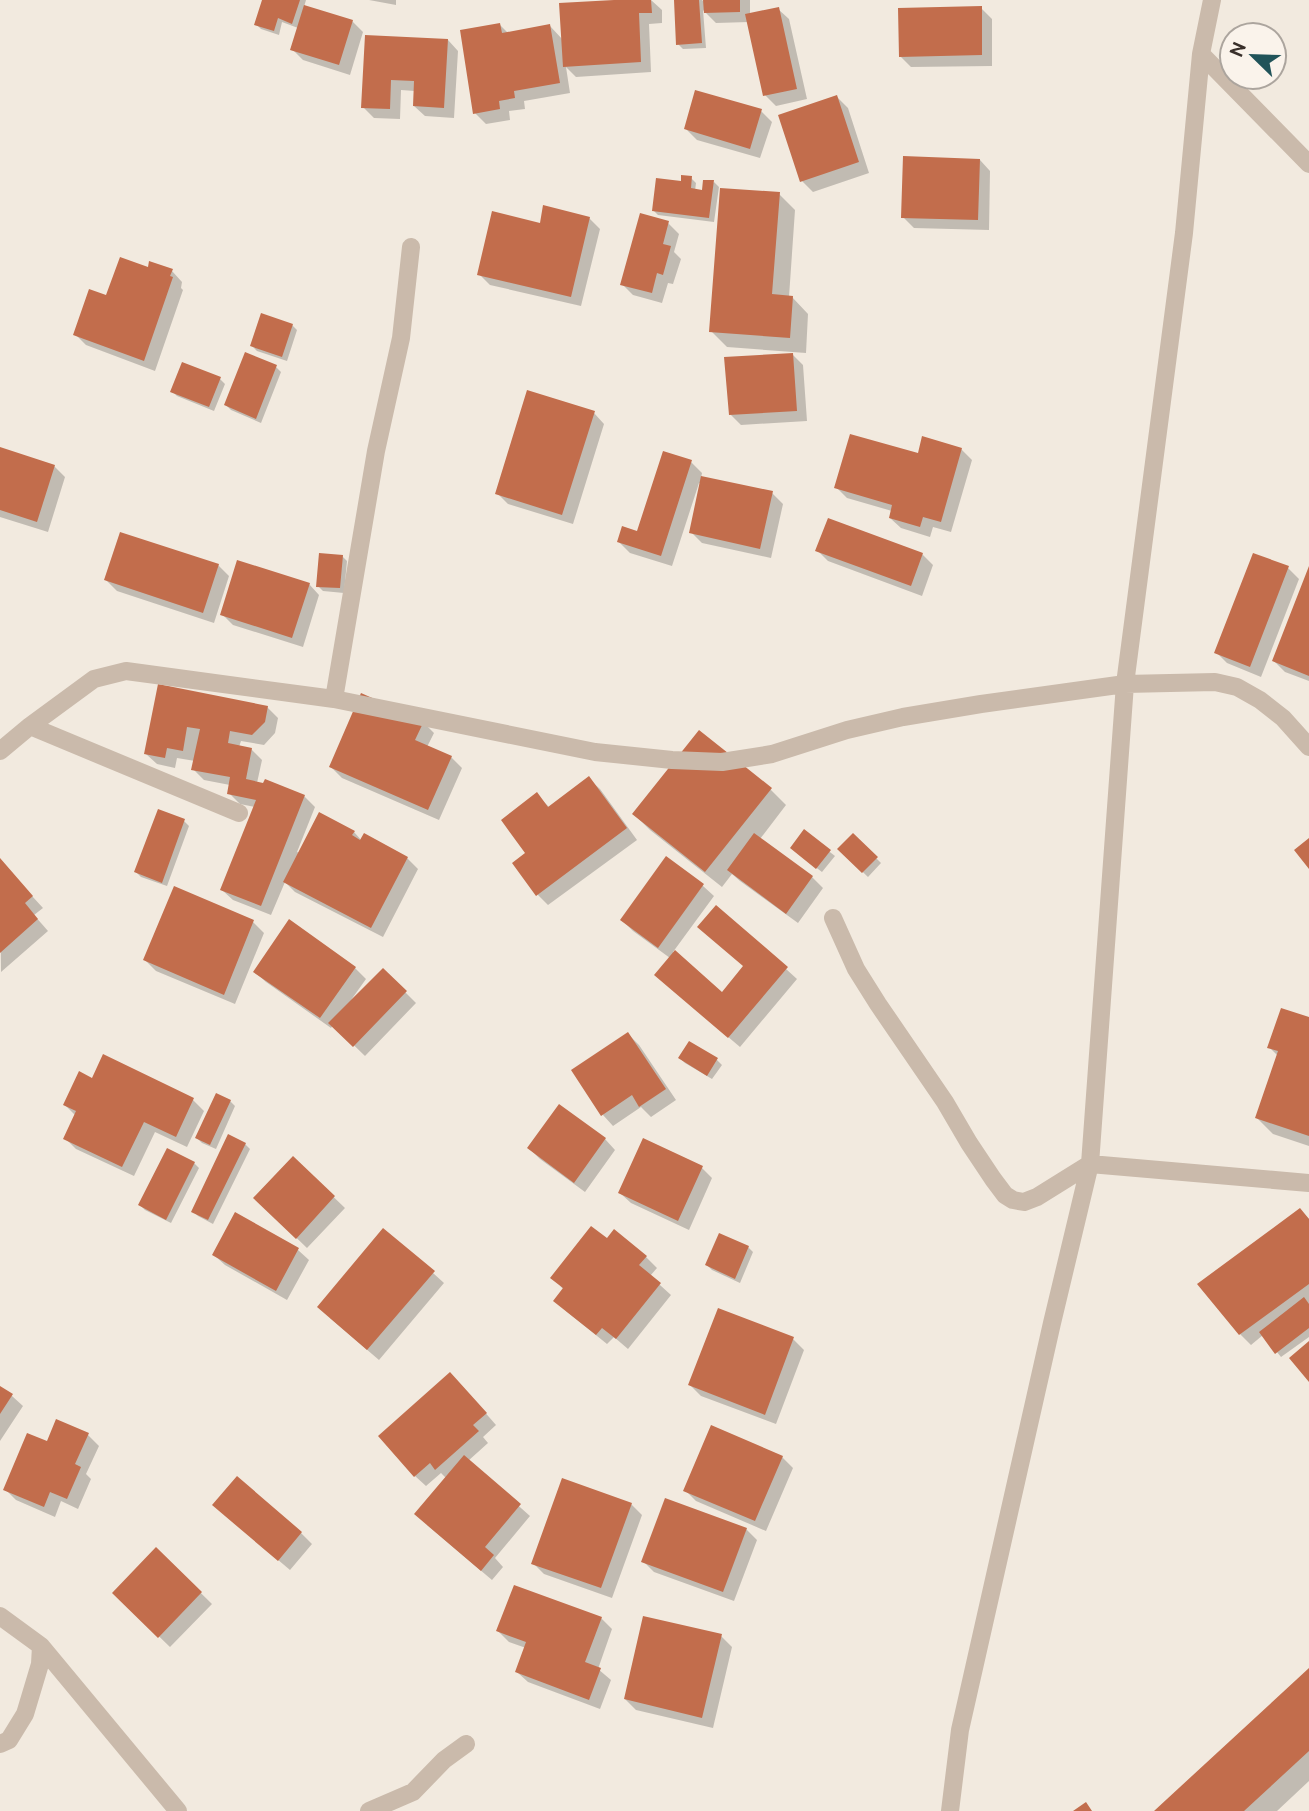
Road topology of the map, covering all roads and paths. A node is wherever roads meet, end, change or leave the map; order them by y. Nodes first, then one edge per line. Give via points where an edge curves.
1 (1212, 0) edge
2 (1201, 54) junction
3 (1309, 164) edge
4 (411, 247) dead end
5 (1125, 684) junction
6 (334, 699) junction
7 (30, 726) junction
8 (1309, 747) edge
9 (0, 751) edge
10 (239, 813) dead end
11 (833, 918) dead end
12 (1090, 1164) junction
13 (1309, 1183) edge
14 (0, 1616) edge
15 (41, 1646) junction
16 (0, 1744) edge
17 (466, 1744) dead end
18 (178, 1811) edge
19 (369, 1811) edge
20 (950, 1811) edge

1 - 2 street
2 - 3 street
2 - 5 street via 1184,233
4 - 6 street via 401,338 376,451
5 - 6 street via 903,717 772,754 722,762 595,752
5 - 8 street via 1215,682 1237,687 1283,718
5 - 12 street
6 - 7 street via 125,671 94,679
7 - 9 street
7 - 10 street
11 - 12 street via 863,981 1005,1195 1024,1202
12 - 13 street
12 - 20 street via 960,1730
14 - 15 street
15 - 16 street via 25,1714 9,1740
15 - 18 street
17 - 19 street via 413,1793

